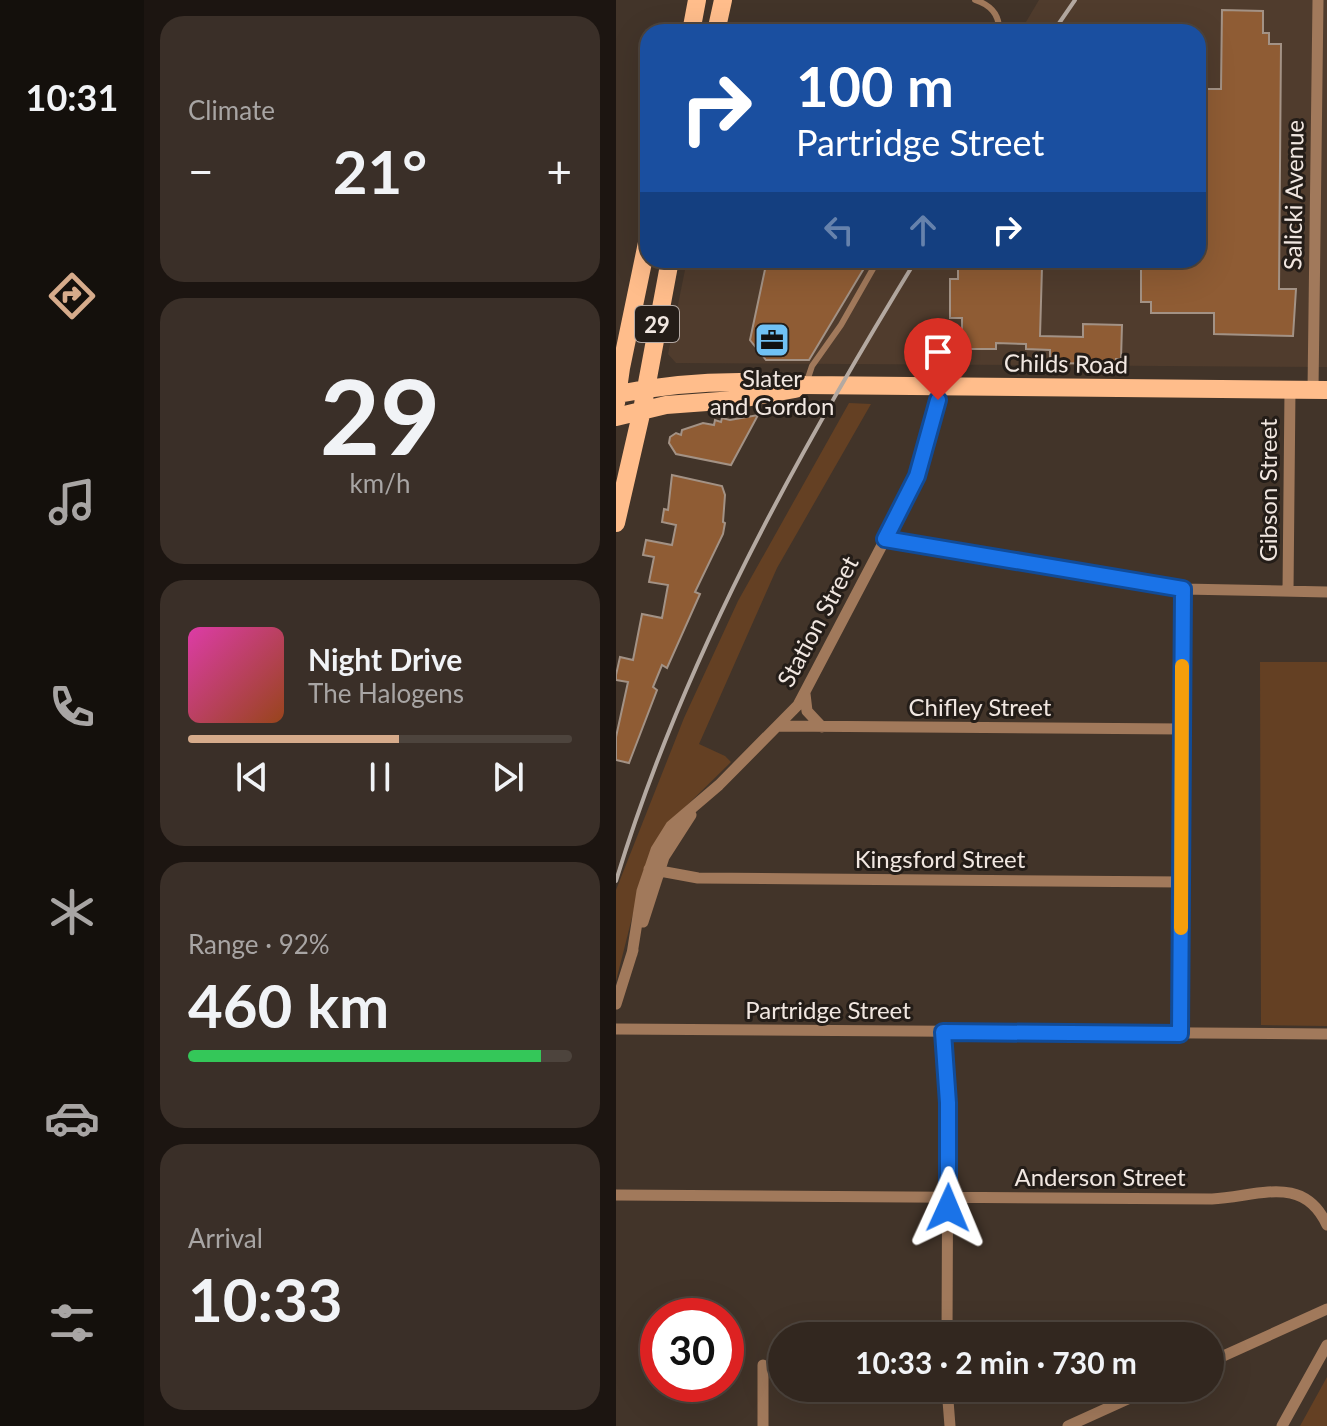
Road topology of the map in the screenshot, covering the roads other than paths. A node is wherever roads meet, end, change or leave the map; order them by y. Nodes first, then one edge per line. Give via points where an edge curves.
1 (697, 0) edge
2 (723, 0) edge
3 (975, 0) edge
4 (1318, 0) edge
5 (692, 24) edge
6 (718, 24) edge
7 (998, 24) edge
8 (642, 268) edge
9 (668, 268) edge
10 (873, 268) edge
11 (805, 385) junction
12 (942, 386) junction
13 (647, 388) junction
14 (1290, 390) junction
15 (1320, 390) edge
16 (617, 400) edge
17 (642, 410) junction
18 (616, 417) edge
19 (616, 523) edge
20 (885, 539) junction
21 (1183, 589) junction
22 (1288, 591) junction
23 (1327, 592) edge
24 (805, 694) junction
25 (779, 726) junction
26 (822, 727) junction
27 (1182, 729) junction
28 (655, 871) junction
29 (1182, 882) junction
30 (616, 1004) edge
31 (616, 1029) edge
32 (943, 1032) junction
33 (1180, 1034) junction
34 (1327, 1034) edge
35 (616, 1195) edge
36 (948, 1197) junction
37 (1327, 1225) edge
38 (1327, 1309) edge
39 (947, 1322) edge
40 (1327, 1345) edge
41 (1224, 1356) edge
42 (763, 1365) dead end
43 (948, 1402) edge
44 (1121, 1402) edge
45 (763, 1426) edge
46 (950, 1426) edge
47 (1068, 1426) edge
48 (1282, 1426) edge

1 - 5 main road
2 - 6 main road
3 - 7 lane via 991,7
4 - 15 street, Salicki Avenue
8 - 16 main road, 29
9 - 13 main road, 29
10 - 11 lane
11 - 12 main road, Childs Road
11 - 13 main road, Childs Road via 755,380
11 - 17 main road, Childs Road via 784,393
12 - 14 main road, Childs Road
12 - 20 street, Station Street via 917,476
13 - 16 main road, Childs Road
13 - 17 main road, 29
14 - 15 main road, Childs Road
14 - 22 street, Gibson Street
17 - 18 main road, Childs Road
17 - 19 main road, 29
20 - 21 street
20 - 24 street, Station Street
21 - 22 street
21 - 27 street
22 - 23 street
24 - 25 street, Station Street
24 - 26 street via 807,711
25 - 26 street, Chifley Street
25 - 28 street, Station Street via 671,826 656,850
26 - 27 street, Chifley Street
27 - 29 street
28 - 29 street, Kingsford Street via 698,878
28 - 30 street, Station Street via 642,891 632,954
29 - 33 street
31 - 32 street, Partridge Street
32 - 33 street, Partridge Street
32 - 36 street
33 - 34 street, Partridge Street
35 - 36 street, Anderson Street
36 - 37 street, Anderson Street via 1212,1199 1291,1191 1317,1206
36 - 39 street
38 - 41 street
40 - 48 street
42 - 45 street
43 - 46 street
44 - 47 street

